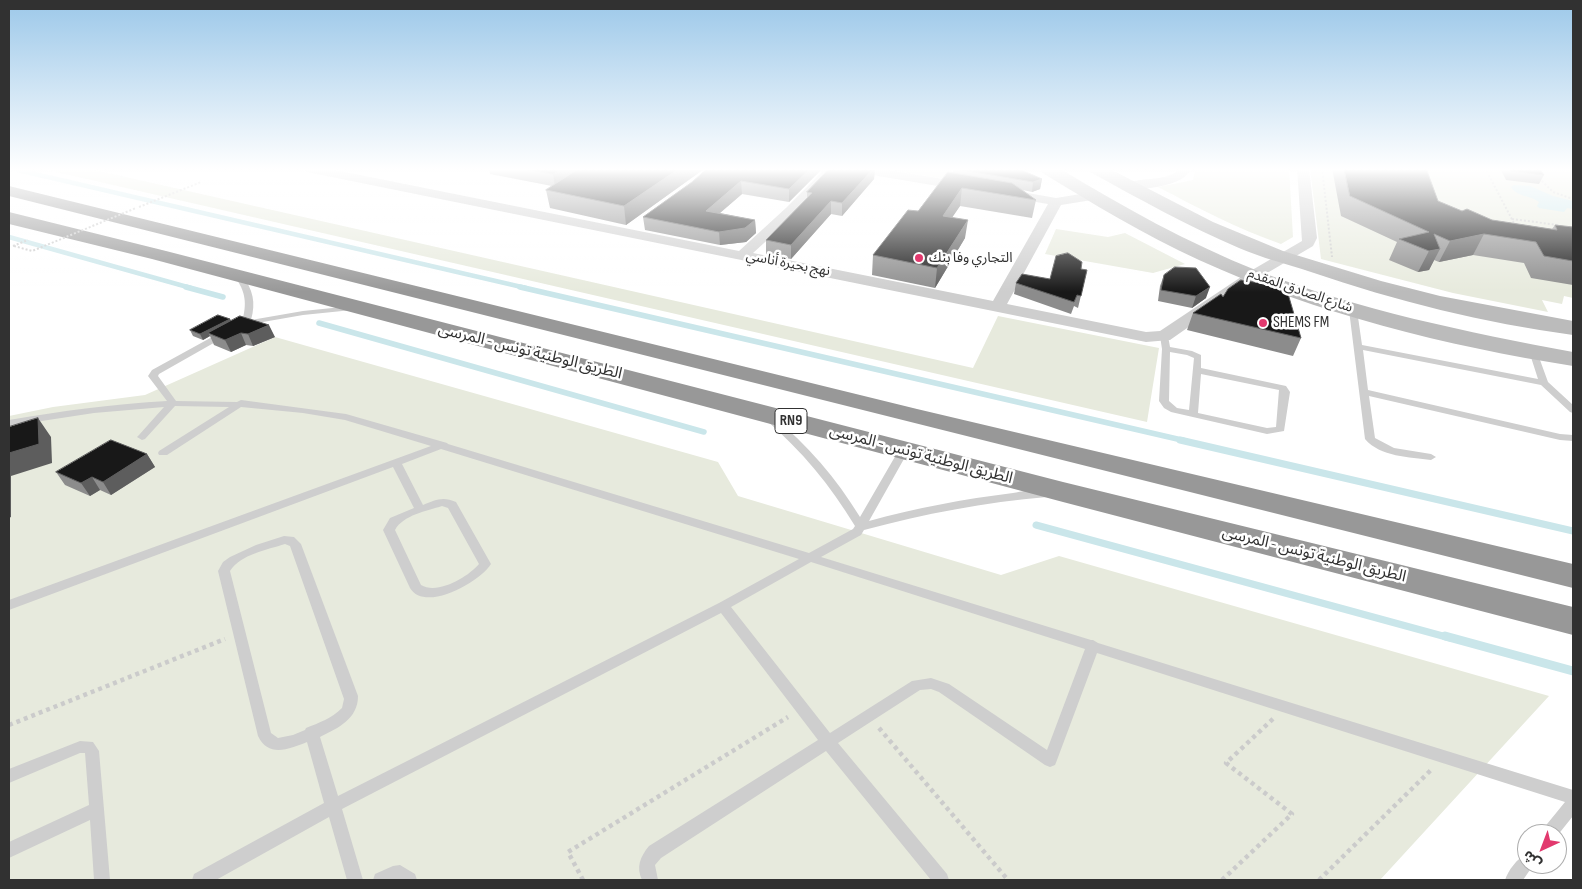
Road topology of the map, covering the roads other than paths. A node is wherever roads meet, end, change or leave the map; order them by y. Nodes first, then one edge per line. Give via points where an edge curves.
1 (87, 209) edge
2 (514, 209) edge
3 (531, 209) edge
4 (793, 209) edge
5 (1052, 209) edge
6 (1116, 209) edge
7 (1173, 209) edge
8 (1307, 209) edge
9 (527, 212) junction
10 (9, 218) edge
11 (643, 222) edge
12 (628, 232) junction
13 (743, 255) junction
14 (1283, 257) junction
15 (239, 276) junction
16 (1252, 276) junction
17 (998, 306) junction
18 (357, 308) junction
19 (1353, 310) junction
20 (246, 323) junction
21 (1573, 328) edge
22 (1165, 342) junction
23 (1358, 347) junction
24 (1533, 351) junction
25 (1573, 359) edge
26 (1197, 370) junction
27 (1544, 383) junction
28 (1364, 392) junction
29 (173, 403) junction
30 (241, 403) junction
31 (1573, 410) edge
32 (764, 414) junction
33 (1193, 414) junction
34 (917, 416) junction
35 (9, 423) edge
36 (142, 437) dead end
37 (1573, 438) edge
38 (443, 445) junction
39 (904, 450) junction
40 (163, 453) dead end
41 (1431, 458) dead end
42 (396, 463) junction
43 (1063, 492) junction
44 (420, 510) junction
45 (860, 527) junction
46 (811, 558) junction
47 (1573, 576) edge
48 (9, 605) edge
49 (723, 606) junction
50 (1573, 621) edge
51 (1093, 645) junction
52 (311, 732) junction
53 (828, 742) junction
54 (9, 776) edge
55 (1573, 797) edge
56 (1573, 804) edge
57 (333, 806) junction
58 (97, 809) junction
59 (1557, 824) edge
60 (9, 850) edge
61 (102, 880) edge
62 (200, 880) edge
63 (355, 880) edge
64 (381, 880) edge
65 (409, 880) edge
66 (650, 880) edge
67 (941, 880) edge

1 - 34 highway, الطريق الوطنية تونس - المرسى / RN9
2 - 9 street, نهج بحيرة أناسي
3 - 9 street
4 - 13 street
5 - 17 street
6 - 16 main road, شارع الصادق المقدم via 1164,237
7 - 14 main road, شارع الصادق المقدم via 1246,244
8 - 14 street via 1310,238 1304,246
9 - 12 street, نهج بحيرة أناسي
10 - 15 highway, الطريق الوطنية تونس - المرسى / RN9
11 - 12 street
12 - 13 street, نهج بحيرة أناسي
13 - 17 street, نهج بحيرة أناسي
14 - 16 street
14 - 21 main road, شارع الصادق المقدم via 1371,286
15 - 18 highway, الطريق الوطنية تونس - المرسى / RN9
15 - 20 lane via 250,297
16 - 19 main road, شارع الصادق المقدم
16 - 22 street
17 - 22 street, نهج بحيرة أناسي
18 - 20 lane via 303,312
18 - 32 highway, الطريق الوطنية تونس - المرسى / RN9
19 - 23 lane
19 - 24 main road, شارع الصادق المقدم
20 - 29 lane via 155,372 155,379
22 - 26 lane via 1198,357
22 - 33 lane via 1164,400 1174,410
23 - 27 lane
23 - 28 lane
24 - 25 main road, شارع الصادق المقدم
24 - 27 lane
26 - 33 lane
26 - 33 lane via 1273,385 1285,392 1281,429 1275,431
27 - 31 lane
28 - 37 lane
28 - 41 lane via 1370,439 1376,445
29 - 30 lane
29 - 35 lane via 89,410
29 - 36 lane
30 - 38 lane via 346,417
30 - 40 lane
32 - 39 highway, الطريق الوطنية تونس - المرسى / RN9
32 - 45 lane via 818,462 841,492
34 - 39 highway
34 - 47 highway, الطريق الوطنية تونس - المرسى / RN9
38 - 42 lane
38 - 46 lane
39 - 43 highway, الطريق الوطنية تونس - المرسى / RN9
39 - 45 lane
42 - 44 lane
42 - 48 lane
43 - 45 lane via 961,503
43 - 50 highway, الطريق الوطنية تونس - المرسى / RN9
44 - 44 lane via 394,521 389,530 420,592 435,593 482,571 483,559 452,506 441,502
45 - 46 lane via 857,532
46 - 49 lane
46 - 51 lane
49 - 53 lane
49 - 57 lane
51 - 53 lane via 1050,760 935,684 926,682
51 - 55 lane
52 - 52 lane via 287,744 270,742 265,736 224,571 238,557 284,540 294,541 351,696 352,704 347,712
52 - 57 lane
53 - 66 lane via 655,852 645,870
53 - 67 lane
54 - 58 lane via 70,750 88,747 92,751
56 - 59 lane
57 - 62 lane
57 - 63 lane
58 - 60 lane
58 - 61 lane
64 - 65 lane via 400,873

